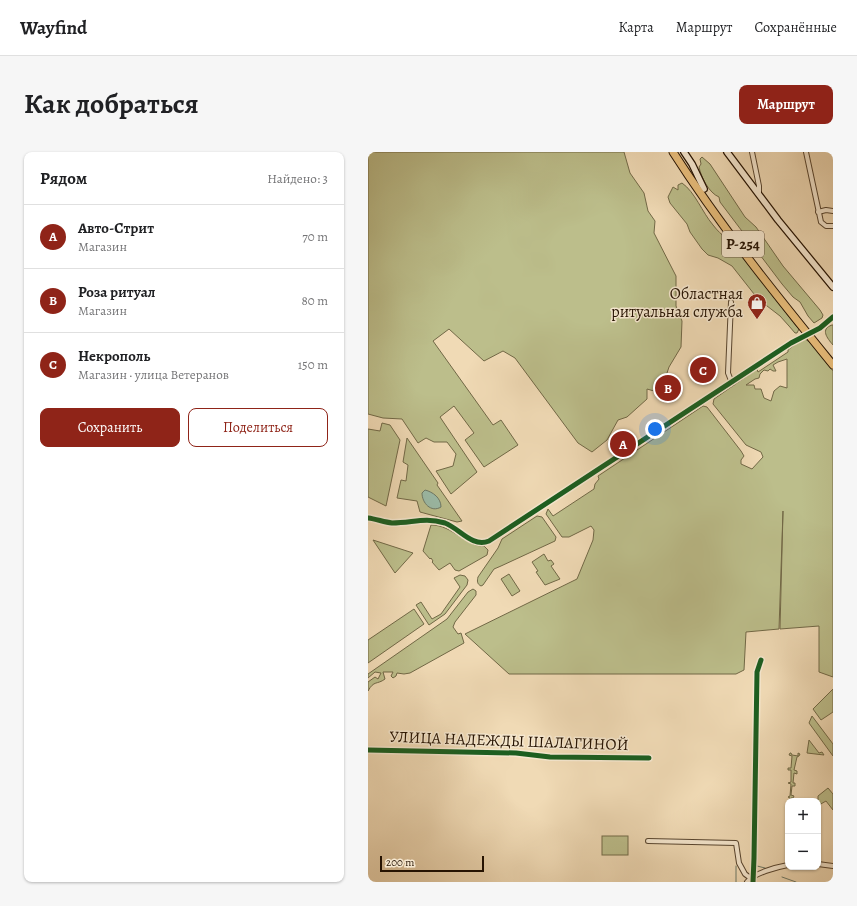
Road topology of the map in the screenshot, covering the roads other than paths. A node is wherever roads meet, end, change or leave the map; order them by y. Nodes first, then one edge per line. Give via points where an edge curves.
1 (673, 152) edge
2 (678, 152) edge
3 (684, 152) edge
4 (727, 152) edge
5 (752, 152) edge
6 (806, 152) edge
7 (704, 189) junction
8 (759, 195) junction
9 (833, 211) edge
10 (818, 212) junction
11 (833, 226) edge
12 (833, 287) edge
13 (731, 302) dead end
14 (833, 317) edge
15 (809, 333) junction
16 (833, 359) edge
17 (833, 365) edge
18 (732, 382) junction
19 (368, 518) edge
20 (761, 660) dead end
21 (368, 750) edge
22 (649, 758) dead end
23 (648, 841) dead end
24 (821, 864) edge
25 (785, 866) edge
26 (833, 866) edge
27 (754, 876) junction
28 (747, 882) edge
29 (753, 882) edge

1 - 15 highway, Р-254 via 715,215
2 - 7 highway, Р-254
3 - 7 street
4 - 8 street
5 - 8 street
6 - 10 street
7 - 15 highway, Р-254
8 - 12 street
9 - 10 street
10 - 11 street via 823,224
13 - 18 street via 728,373
14 - 15 street
15 - 16 highway, Р-254
15 - 17 highway, Р-254
15 - 18 street via 791,342
18 - 19 street via 489,541 472,540 453,527 429,519 391,523
20 - 27 street via 757,672
21 - 22 street, УЛИЦА НАДЕЖДЫ ШАЛАГИНОЙ
23 - 27 street via 736,843 739,863 745,874 749,877
24 - 26 street
25 - 27 street
27 - 28 street
27 - 29 street

